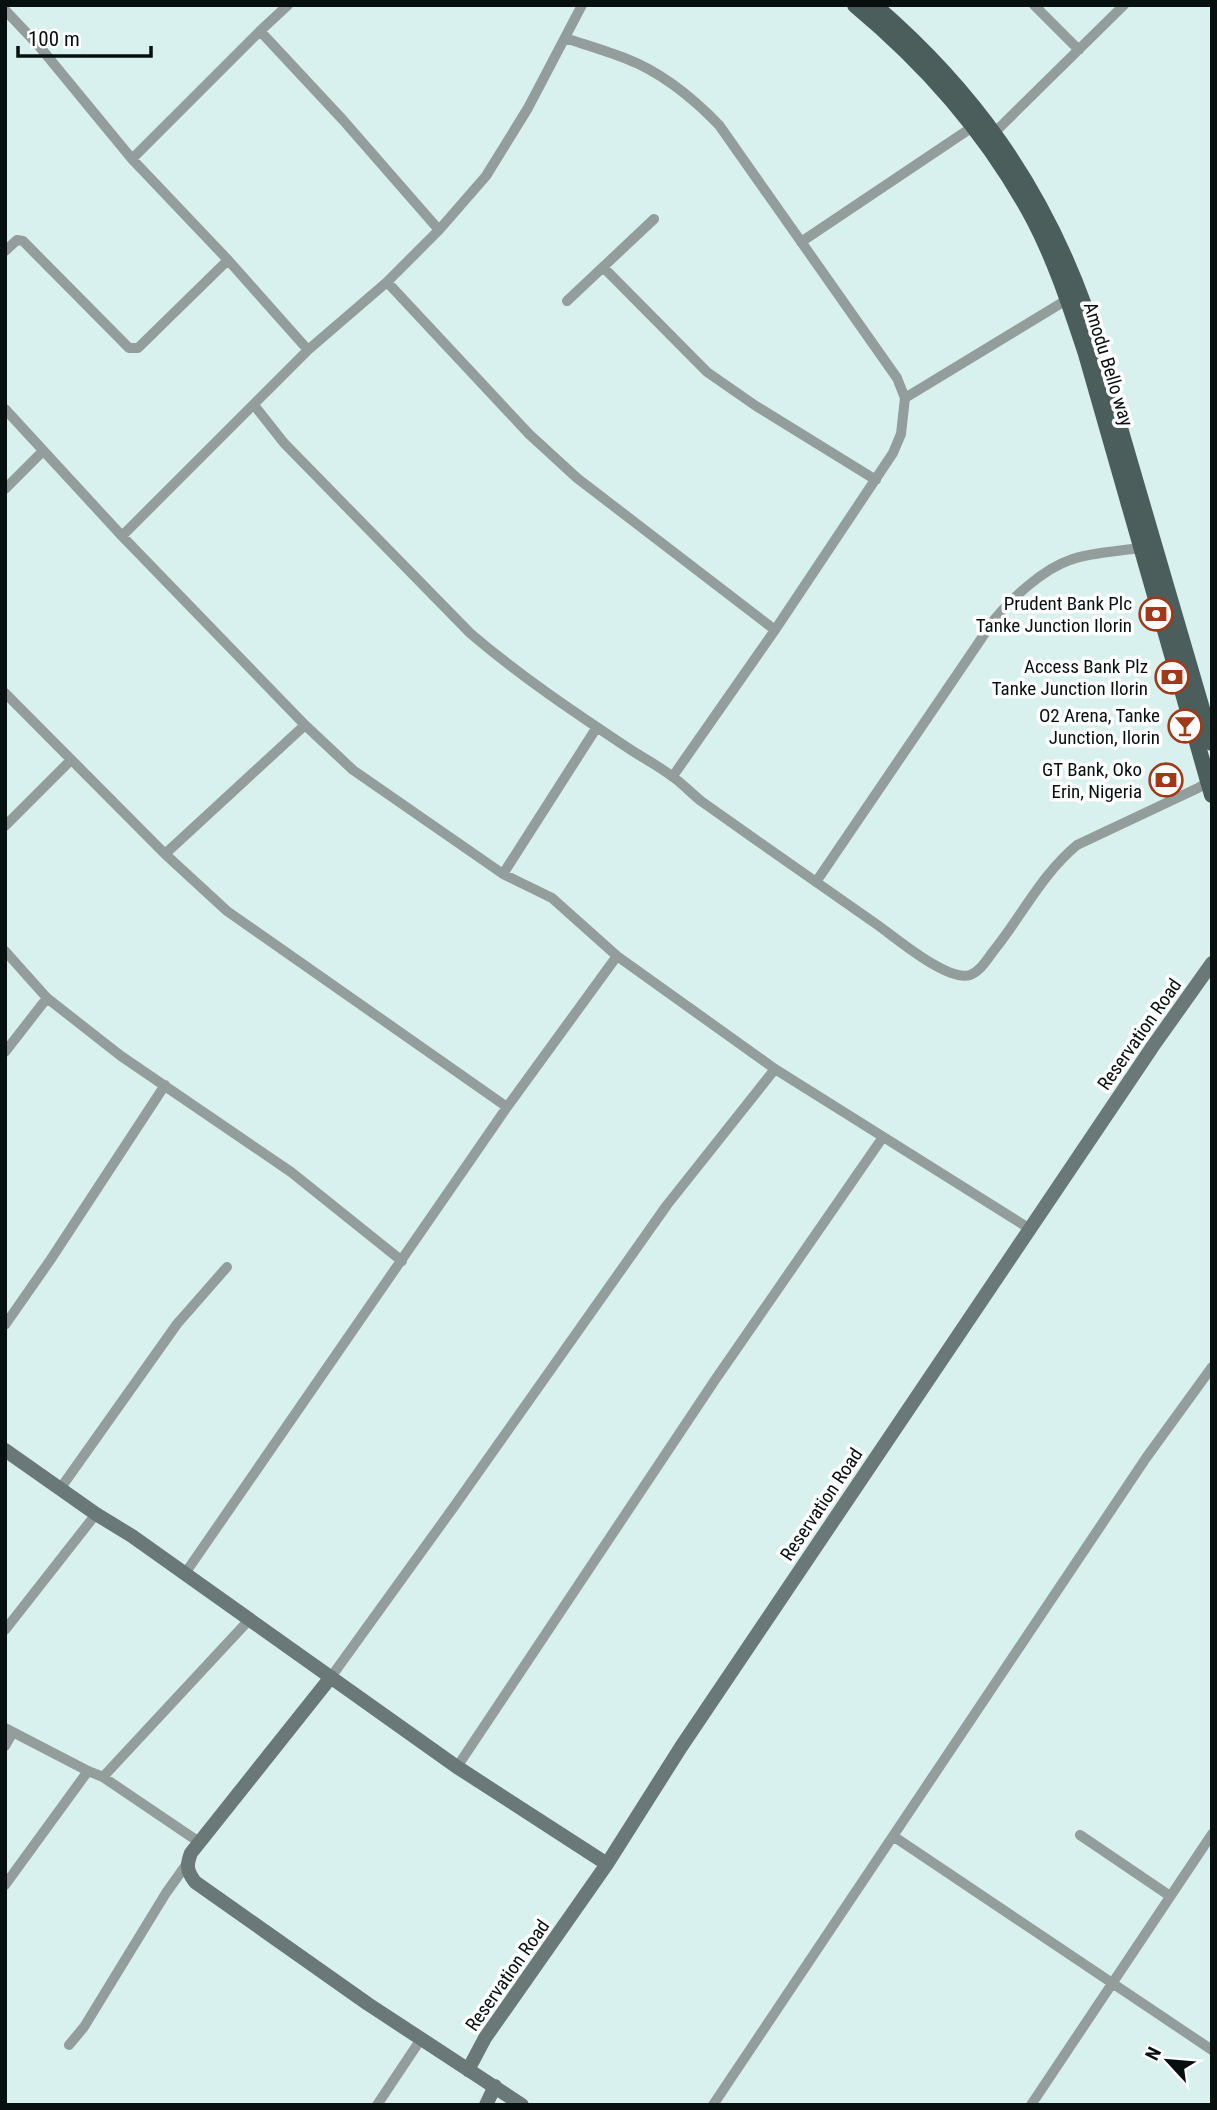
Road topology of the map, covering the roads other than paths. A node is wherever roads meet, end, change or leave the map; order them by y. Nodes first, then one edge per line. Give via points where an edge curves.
1 (288, 5) edge
2 (582, 5) edge
3 (855, 5) edge
4 (1034, 5) edge
5 (1124, 5) edge
6 (884, 9) edge
7 (5, 10) edge
8 (260, 31) junction
9 (565, 38) junction
10 (1079, 50) junction
11 (974, 126) junction
12 (994, 133) junction
13 (132, 159) junction
14 (654, 219) dead end
15 (439, 230) junction
16 (801, 242) junction
17 (5, 251) edge
18 (228, 260) junction
19 (603, 267) junction
20 (387, 282) junction
21 (1068, 299) junction
22 (568, 301) dead end
23 (308, 350) junction
24 (905, 398) junction
25 (254, 405) junction
26 (5, 408) edge
27 (43, 451) junction
28 (876, 480) junction
29 (5, 489) edge
30 (122, 536) junction
31 (1140, 548) junction
32 (775, 630) junction
33 (5, 692) edge
34 (305, 725) junction
35 (597, 727) junction
36 (1212, 743) edge
37 (71, 760) junction
38 (673, 776) junction
39 (1209, 788) edge
40 (5, 826) edge
41 (165, 854) junction
42 (503, 874) junction
43 (816, 882) junction
44 (5, 951) edge
45 (617, 956) junction
46 (1212, 963) edge
47 (47, 998) junction
48 (5, 1052) edge
49 (775, 1069) junction
50 (165, 1085) junction
51 (507, 1107) junction
52 (883, 1137) junction
53 (1030, 1229) junction
54 (402, 1261) junction
55 (227, 1268) dead end
56 (5, 1325) edge
57 (1212, 1367) edge
58 (8, 1457) edge
59 (60, 1489) junction
60 (96, 1514) junction
61 (184, 1574) junction
62 (248, 1620) junction
63 (5, 1630) edge
64 (331, 1677) junction
65 (9, 1730) edge
66 (5, 1745) edge
67 (457, 1767) junction
68 (88, 1771) junction
69 (103, 1777) junction
70 (1212, 1834) edge
71 (1080, 1835) dead end
72 (893, 1836) junction
73 (200, 1842) junction
74 (607, 1864) junction
75 (186, 1865) junction
76 (5, 1885) edge
77 (1170, 1896) junction
78 (1112, 1984) junction
79 (421, 2039) junction
80 (69, 2045) dead end
81 (1212, 2050) edge
82 (468, 2070) junction
83 (495, 2086) junction
84 (514, 2103) edge
85 (377, 2105) edge
86 (486, 2105) edge
87 (713, 2105) edge
88 (1031, 2105) edge

1 - 8 street
2 - 9 street
3 - 11 main road, Amodu Bello way via 939,85
4 - 10 street
5 - 10 street
6 - 12 main road, Amodu Bello way via 975,106
7 - 13 street
8 - 13 street
8 - 15 street
9 - 15 street via 486,176
9 - 16 street via 628,59 695,100 719,125
10 - 12 street
11 - 16 street
11 - 21 main road, Amodu Bello way via 1035,221
12 - 36 main road, Amodu Bello way via 1047,219 1086,308
13 - 18 street
14 - 19 street
15 - 20 street
16 - 24 street via 897,377
17 - 18 street via 17,240 23,241 129,348 138,348
18 - 23 street
19 - 22 street
19 - 28 street via 707,372
20 - 23 street
20 - 32 street via 529,434 577,478
21 - 24 street
21 - 31 main road, Amodu Bello way
23 - 25 street
24 - 28 street via 901,435
25 - 30 street
25 - 35 street via 284,443 470,633
26 - 27 street
27 - 29 street
27 - 30 street
28 - 32 street
30 - 34 street
31 - 39 main road, Amodu Bello way
31 - 43 street via 1069,560 1006,605
32 - 38 street
33 - 37 street
34 - 41 street
34 - 42 street via 353,770
35 - 38 street
35 - 42 street
37 - 40 street
37 - 41 street
38 - 43 street
39 - 43 street via 1077,845 1053,869 979,970 970,975 943,970
41 - 51 street via 227,911
42 - 45 street via 552,898
44 - 47 street
45 - 49 street
45 - 51 street
46 - 53 street, Reservation Road
47 - 48 street
47 - 50 street
49 - 52 street
49 - 64 street via 667,1205
50 - 54 street via 291,1172
50 - 56 street
51 - 54 street
52 - 53 street
52 - 67 street
53 - 74 street, Reservation Road
54 - 61 street
55 - 59 street via 177,1324
57 - 72 street
58 - 59 street
59 - 60 street
60 - 61 street
60 - 63 street
61 - 62 street
62 - 64 street
62 - 69 street
64 - 67 street
64 - 73 street
65 - 66 street
65 - 68 street
67 - 74 street
68 - 69 street
68 - 76 street
69 - 73 street
70 - 77 street
71 - 77 street
72 - 78 street
72 - 87 street
73 - 75 street
74 - 82 street, Reservation Road via 485,2038
75 - 79 street via 195,1882
75 - 80 street
77 - 78 street
78 - 81 street
78 - 88 street
79 - 82 street
79 - 85 street
82 - 83 street
83 - 84 street
83 - 86 street

